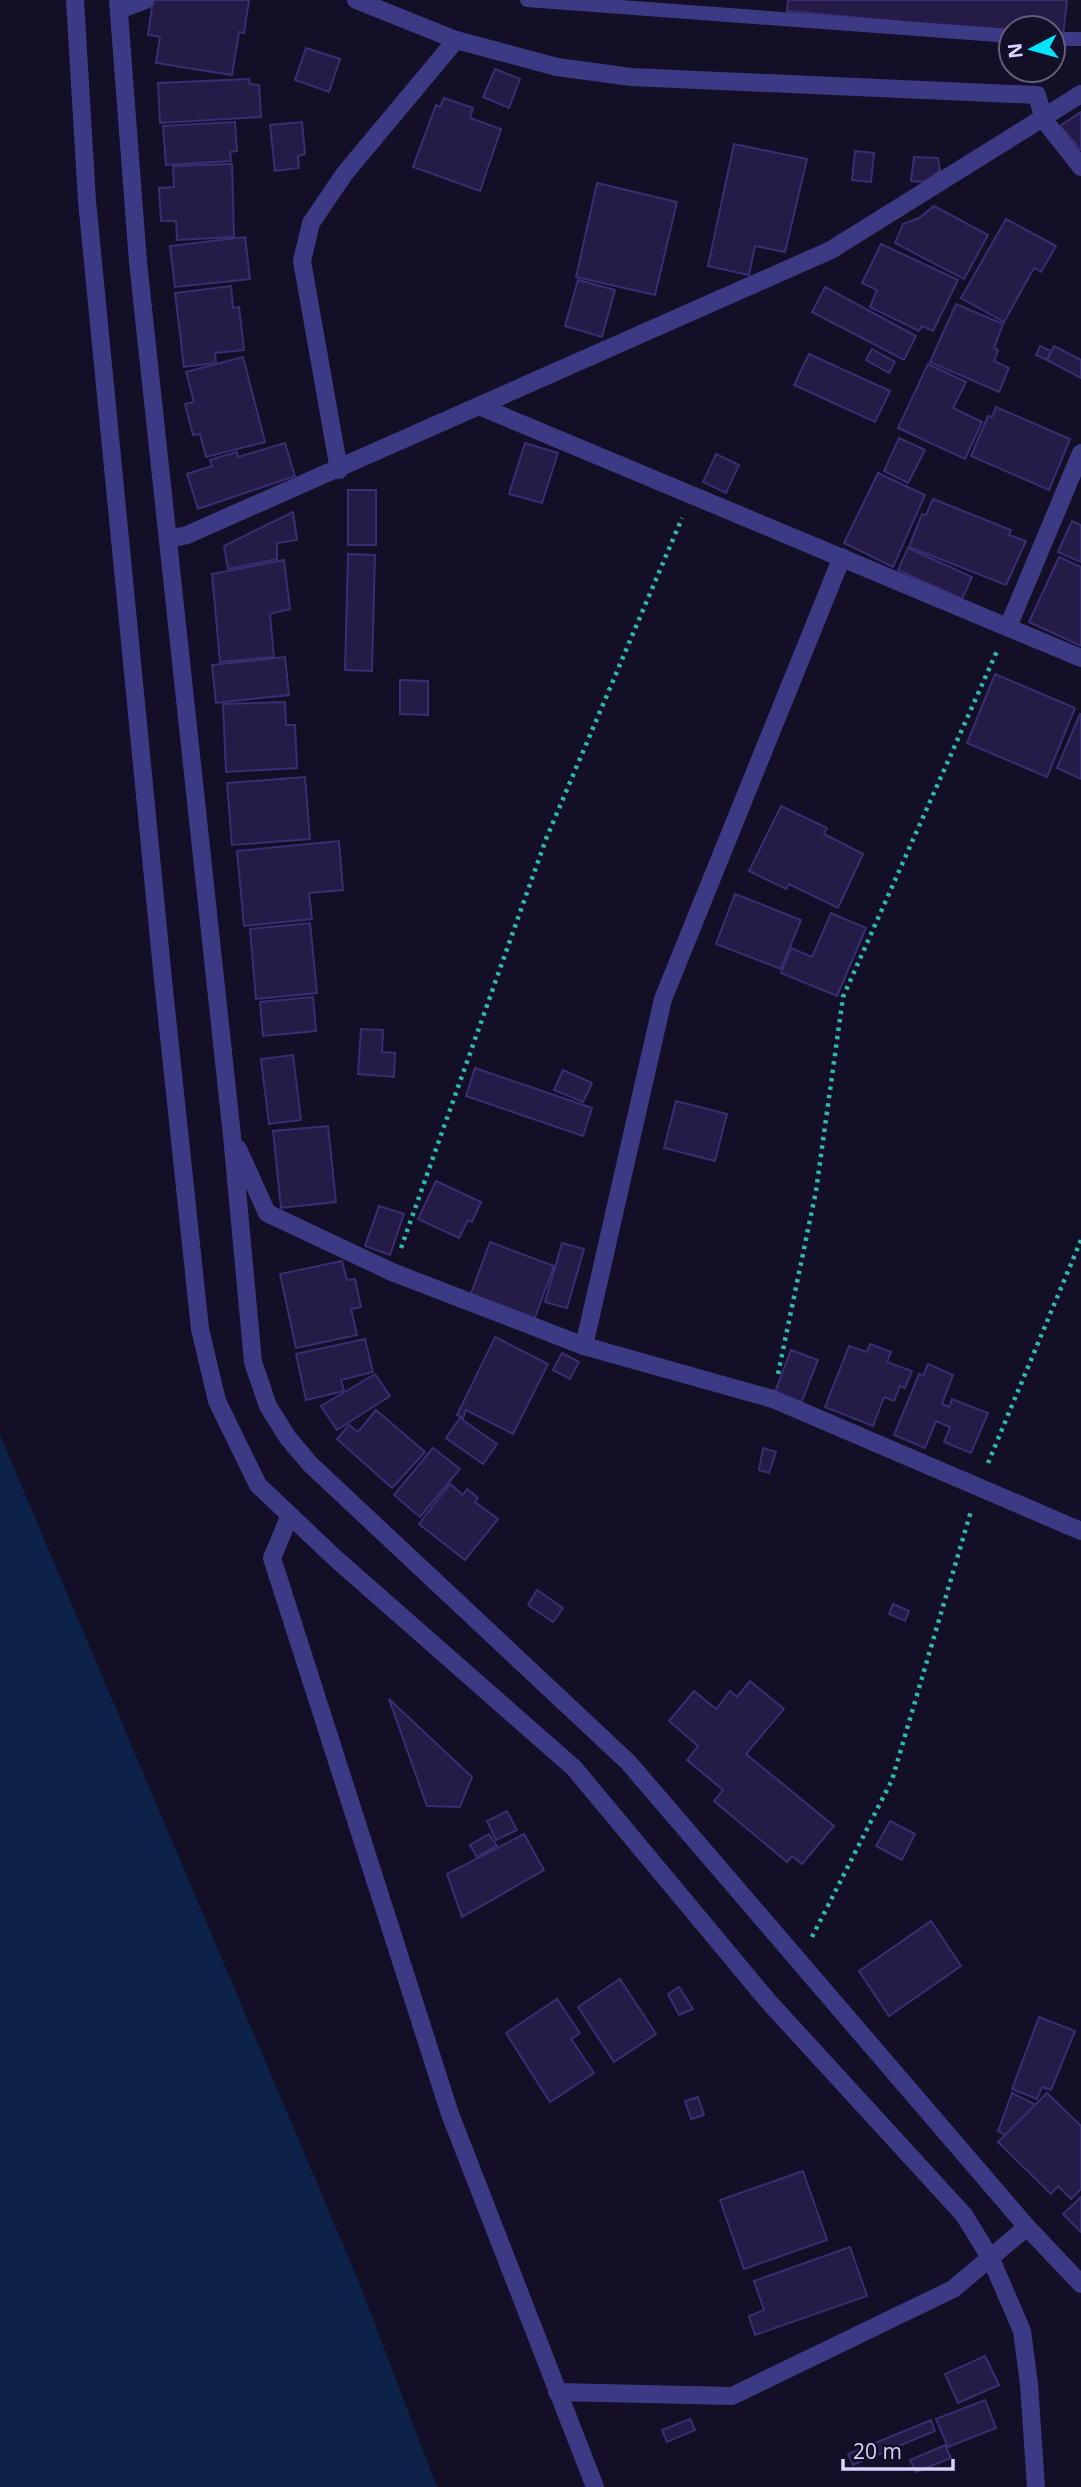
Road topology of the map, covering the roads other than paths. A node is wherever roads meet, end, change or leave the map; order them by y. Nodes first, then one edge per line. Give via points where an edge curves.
1 (75, 0) edge
2 (145, 0) edge
3 (356, 0) edge
4 (527, 0) edge
5 (118, 5) edge
6 (997, 35) edge
7 (456, 40) junction
8 (1081, 94) edge
9 (1044, 120) junction
10 (1081, 167) edge
11 (479, 406) junction
12 (1081, 453) edge
13 (339, 470) junction
14 (169, 539) junction
15 (842, 557) junction
16 (1008, 626) junction
17 (1081, 658) edge
18 (232, 1136) junction
19 (584, 1346) junction
20 (290, 1515) junction
21 (1081, 1531) edge
22 (1027, 2227) junction
23 (991, 2259) junction
24 (1081, 2284) edge
25 (556, 2392) junction
26 (595, 2487) edge
27 (1036, 2487) edge

1 - 20 street via 87,201 118,539 200,1329 217,1401 258,1485
2 - 5 street
3 - 7 street
4 - 6 lane
5 - 14 street via 138,262
7 - 9 street via 557,67 631,77 1037,95
7 - 13 street via 345,173 311,223 302,261
8 - 9 street
9 - 10 street
9 - 11 street via 831,250
11 - 13 street
11 - 15 street
12 - 16 street
13 - 14 street
14 - 18 street
15 - 16 street
15 - 19 street via 663,999
16 - 17 street
18 - 19 street via 267,1213 392,1272
18 - 22 street via 253,1362 268,1406 288,1438 310,1464 628,1762
19 - 21 street via 773,1399
20 - 23 street via 574,1768 768,2001 964,2215
20 - 25 street via 272,1558 450,2115
22 - 23 street
22 - 24 street
23 - 25 street via 953,2289 732,2396
23 - 27 street via 1022,2331
25 - 26 street

